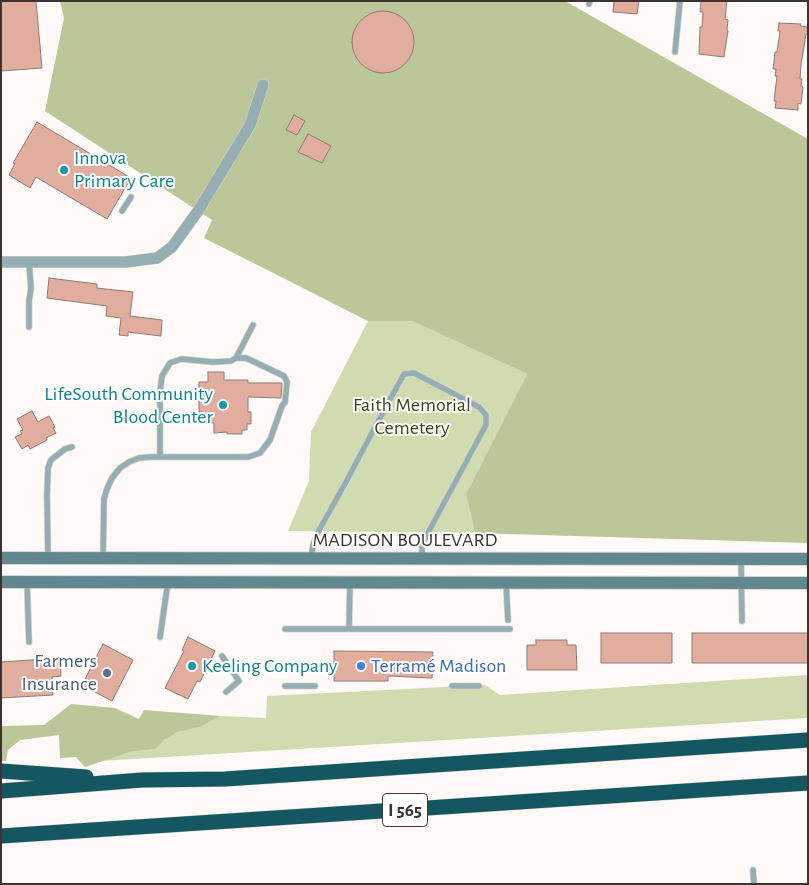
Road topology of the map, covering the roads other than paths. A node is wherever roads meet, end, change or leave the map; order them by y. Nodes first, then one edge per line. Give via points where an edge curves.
1 (680, 1) edge
2 (675, 52) dead end
3 (263, 85) dead end
4 (131, 197) dead end
5 (122, 211) dead end
6 (1, 262) edge
7 (29, 262) junction
8 (253, 325) dead end
9 (29, 327) dead end
10 (236, 358) junction
11 (72, 447) dead end
12 (160, 456) junction
13 (1, 558) edge
14 (48, 558) junction
15 (103, 558) junction
16 (257, 558) junction
17 (311, 559) junction
18 (422, 559) junction
19 (742, 559) junction
20 (808, 559) edge
21 (1, 582) edge
22 (27, 582) junction
23 (168, 582) junction
24 (258, 582) junction
25 (350, 582) junction
26 (506, 583) junction
27 (742, 583) junction
28 (808, 583) edge
29 (508, 620) dead end
30 (742, 621) dead end
31 (285, 629) dead end
32 (349, 629) junction
33 (510, 629) dead end
34 (160, 637) dead end
35 (29, 642) dead end
36 (222, 656) dead end
37 (285, 686) dead end
38 (314, 686) dead end
39 (452, 686) dead end
40 (479, 686) dead end
41 (226, 692) dead end
42 (808, 740) edge
43 (1, 771) edge
44 (142, 780) junction
45 (808, 782) edge
46 (1, 791) edge
47 (64, 832) junction
48 (1, 836) edge
49 (1, 846) edge
50 (753, 870) dead end
51 (754, 884) edge

1 - 2 lane
3 - 7 street via 250,124 198,211 169,250 157,258 126,262
4 - 5 lane
6 - 7 street
7 - 9 lane
8 - 10 lane
10 - 12 lane via 231,361 181,360 170,363 162,376 160,393
10 - 12 lane via 246,358 284,376 287,382 285,402 270,440 260,453 248,457
11 - 14 lane via 51,460 48,468
12 - 15 lane via 129,462 112,478 104,499
13 - 14 main road, MADISON BOULEVARD
14 - 15 main road, MADISON BOULEVARD
15 - 16 main road, MADISON BOULEVARD
16 - 17 main road, MADISON BOULEVARD
16 - 24 main road
17 - 18 main road, MADISON BOULEVARD
17 - 18 lane via 318,532 404,374 414,373 478,407 486,415 486,425 422,544
18 - 19 main road, MADISON BOULEVARD
19 - 20 main road, MADISON BOULEVARD
19 - 27 lane
21 - 22 main road
22 - 23 main road
22 - 35 lane
23 - 24 main road
23 - 34 lane
24 - 25 main road
25 - 26 main road
25 - 32 lane
26 - 27 main road
26 - 29 lane
27 - 28 main road
27 - 30 lane
31 - 32 lane
32 - 33 lane
36 - 41 lane via 239,681
37 - 38 lane
39 - 40 lane
42 - 44 highway, I 565 via 225,779
43 - 44 highway
44 - 46 highway, I 565
45 - 47 highway, I 565
47 - 48 highway, I 565
47 - 49 highway
50 - 51 lane

